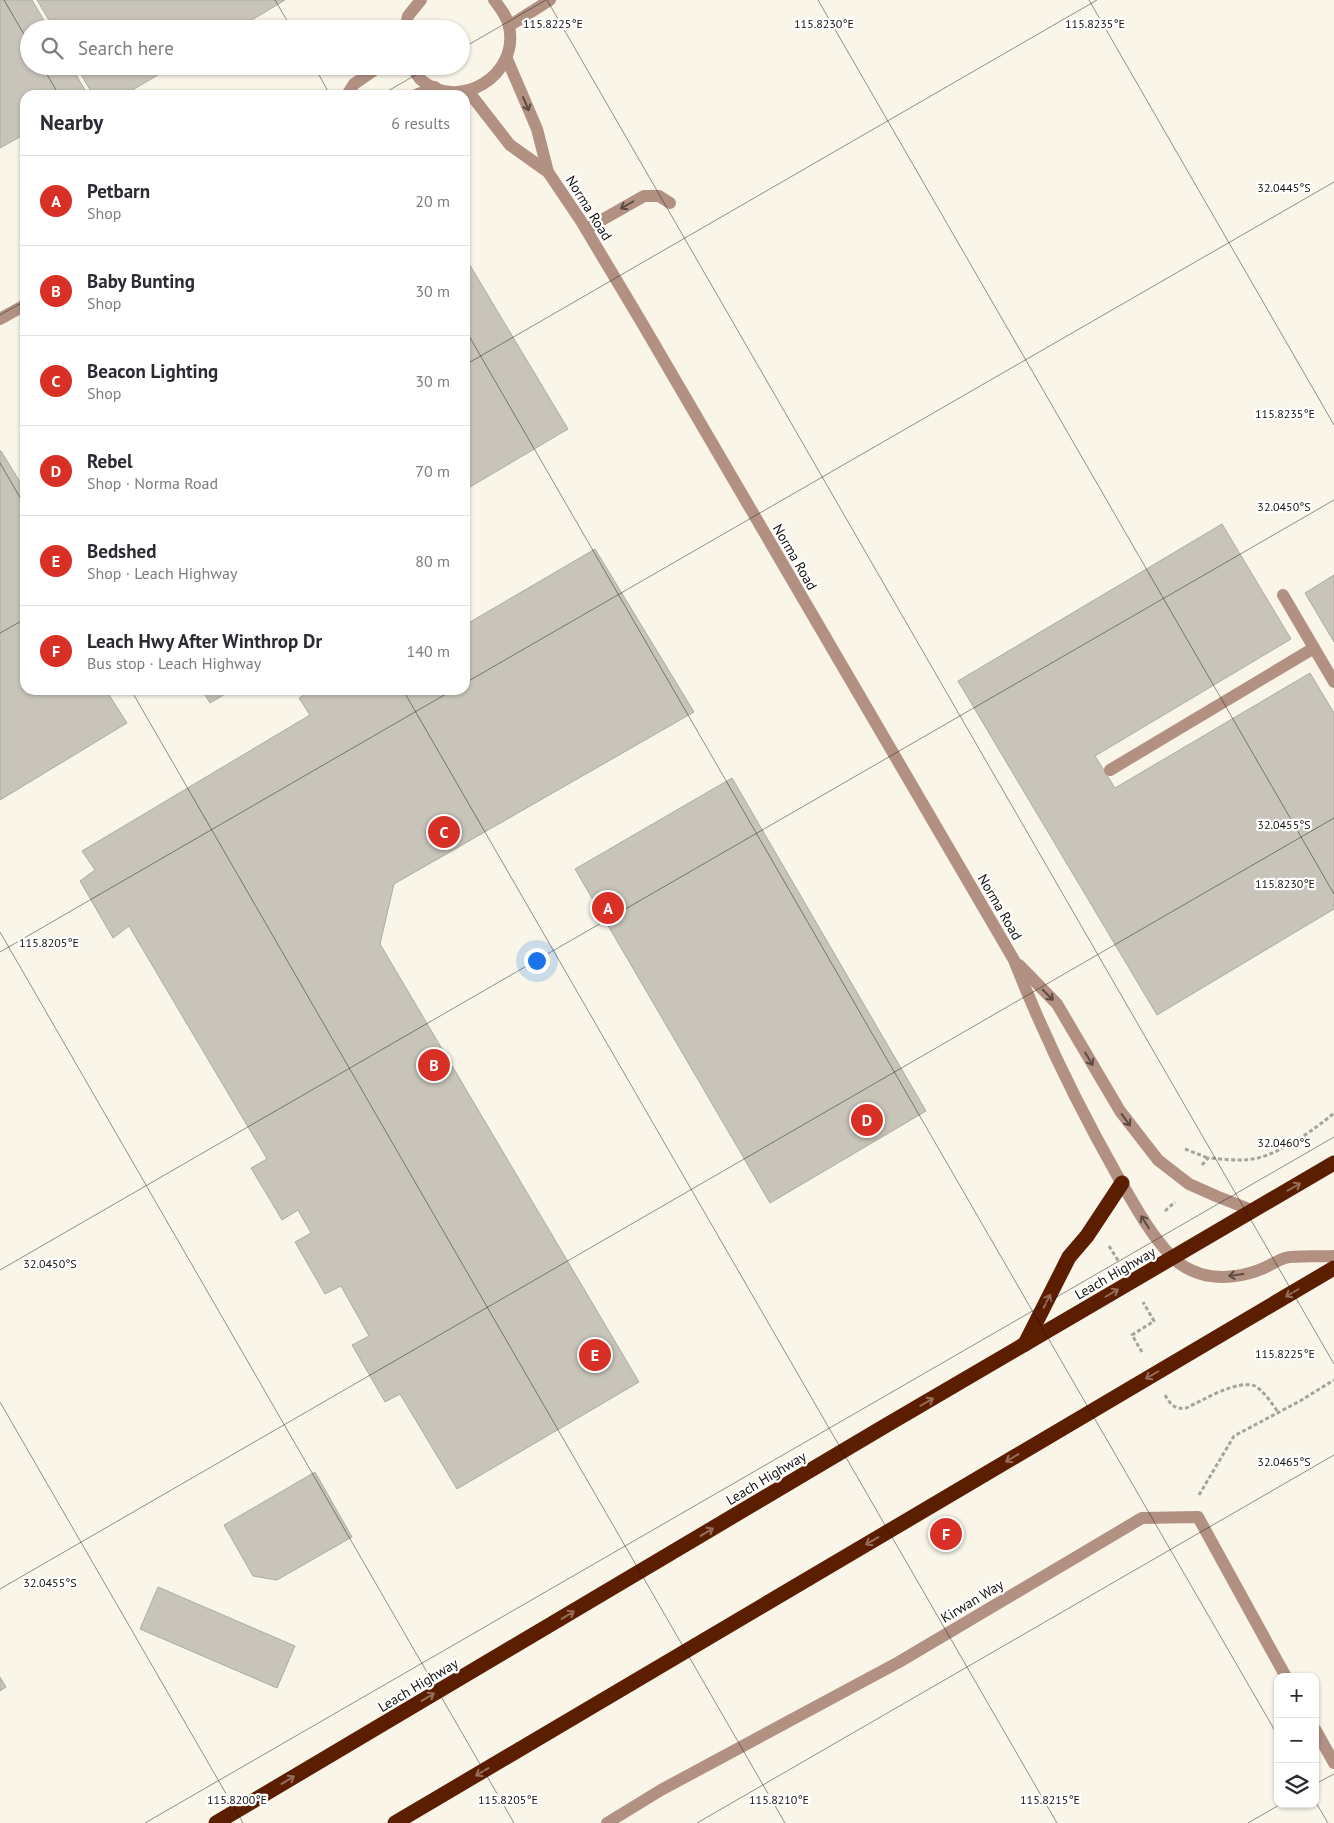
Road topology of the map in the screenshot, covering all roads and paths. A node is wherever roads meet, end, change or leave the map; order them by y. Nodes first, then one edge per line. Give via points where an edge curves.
1 (494, 0) edge
2 (550, 0) edge
3 (418, 1) edge
4 (407, 20) edge
5 (510, 26) junction
6 (506, 60) junction
7 (367, 75) edge
8 (417, 75) edge
9 (435, 88) junction
10 (350, 90) edge
11 (430, 90) edge
12 (443, 90) edge
13 (470, 90) edge
14 (470, 94) edge
15 (548, 172) junction
16 (670, 203) dead end
17 (586, 229) junction
18 (20, 307) edge
19 (0, 319) edge
20 (1283, 595) dead end
21 (1314, 648) junction
22 (1334, 682) edge
23 (1110, 770) dead end
24 (1014, 960) junction
25 (1334, 1113) edge
26 (1177, 1145) dead end
27 (1208, 1158) junction
28 (1334, 1163) edge
29 (1199, 1170) dead end
30 (1122, 1183) junction
31 (1180, 1197) dead end
32 (1254, 1211) junction
33 (1161, 1214) dead end
34 (1334, 1256) edge
35 (1173, 1258) junction
36 (1334, 1268) edge
37 (1146, 1307) dead end
38 (1025, 1344) junction
39 (1141, 1351) dead end
40 (1334, 1380) edge
41 (1168, 1400) dead end
42 (1278, 1412) junction
43 (1187, 1518) junction
44 (1284, 1673) edge
45 (1319, 1736) edge
46 (1334, 1763) edge
47 (216, 1823) edge
48 (395, 1823) edge
49 (607, 1823) edge

1 - 5 street
2 - 5 street
3 - 4 street
5 - 6 street via 511,43
6 - 13 street via 484,85
6 -> 15 street, Norma Road via 537,129
7 - 10 street
8 - 9 street
9 - 11 street
9 - 12 street
14 - 15 street, Norma Road via 510,145
15 - 17 street, Norma Road
16 -> 17 street via 659,196 644,196
17 - 24 street, Norma Road
18 - 19 street
20 - 21 street
21 - 22 street
21 - 23 street
24 - 30 street, Norma Road via 1072,1094
24 -> 32 street, Norma Road via 1057,1004 1120,1111 1158,1160 1189,1184
25 - 27 path via 1316,1128 1258,1158
26 - 27 path
27 - 29 path
32 -> 28 highway, Leach Highway
35 -> 30 street, Norma Road via 1145,1223
38 -> 30 highway via 1069,1257
31 - 33 path
32 - 35 highway, Leach Highway
34 -> 35 street, Norma Road via 1285,1258 1262,1269 1220,1277 1202,1275
38 -> 35 highway, Leach Highway
36 -> 48 highway
37 - 39 path via 1154,1321 1132,1335
47 -> 38 highway, Leach Highway
40 - 42 path
41 - 42 path via 1179,1410 1234,1385 1255,1386
42 - 43 path via 1234,1436 1204,1483
43 - 44 street via 1198,1517
43 - 49 street, Kirwan Way via 1142,1518 899,1662 661,1790
45 - 46 street

